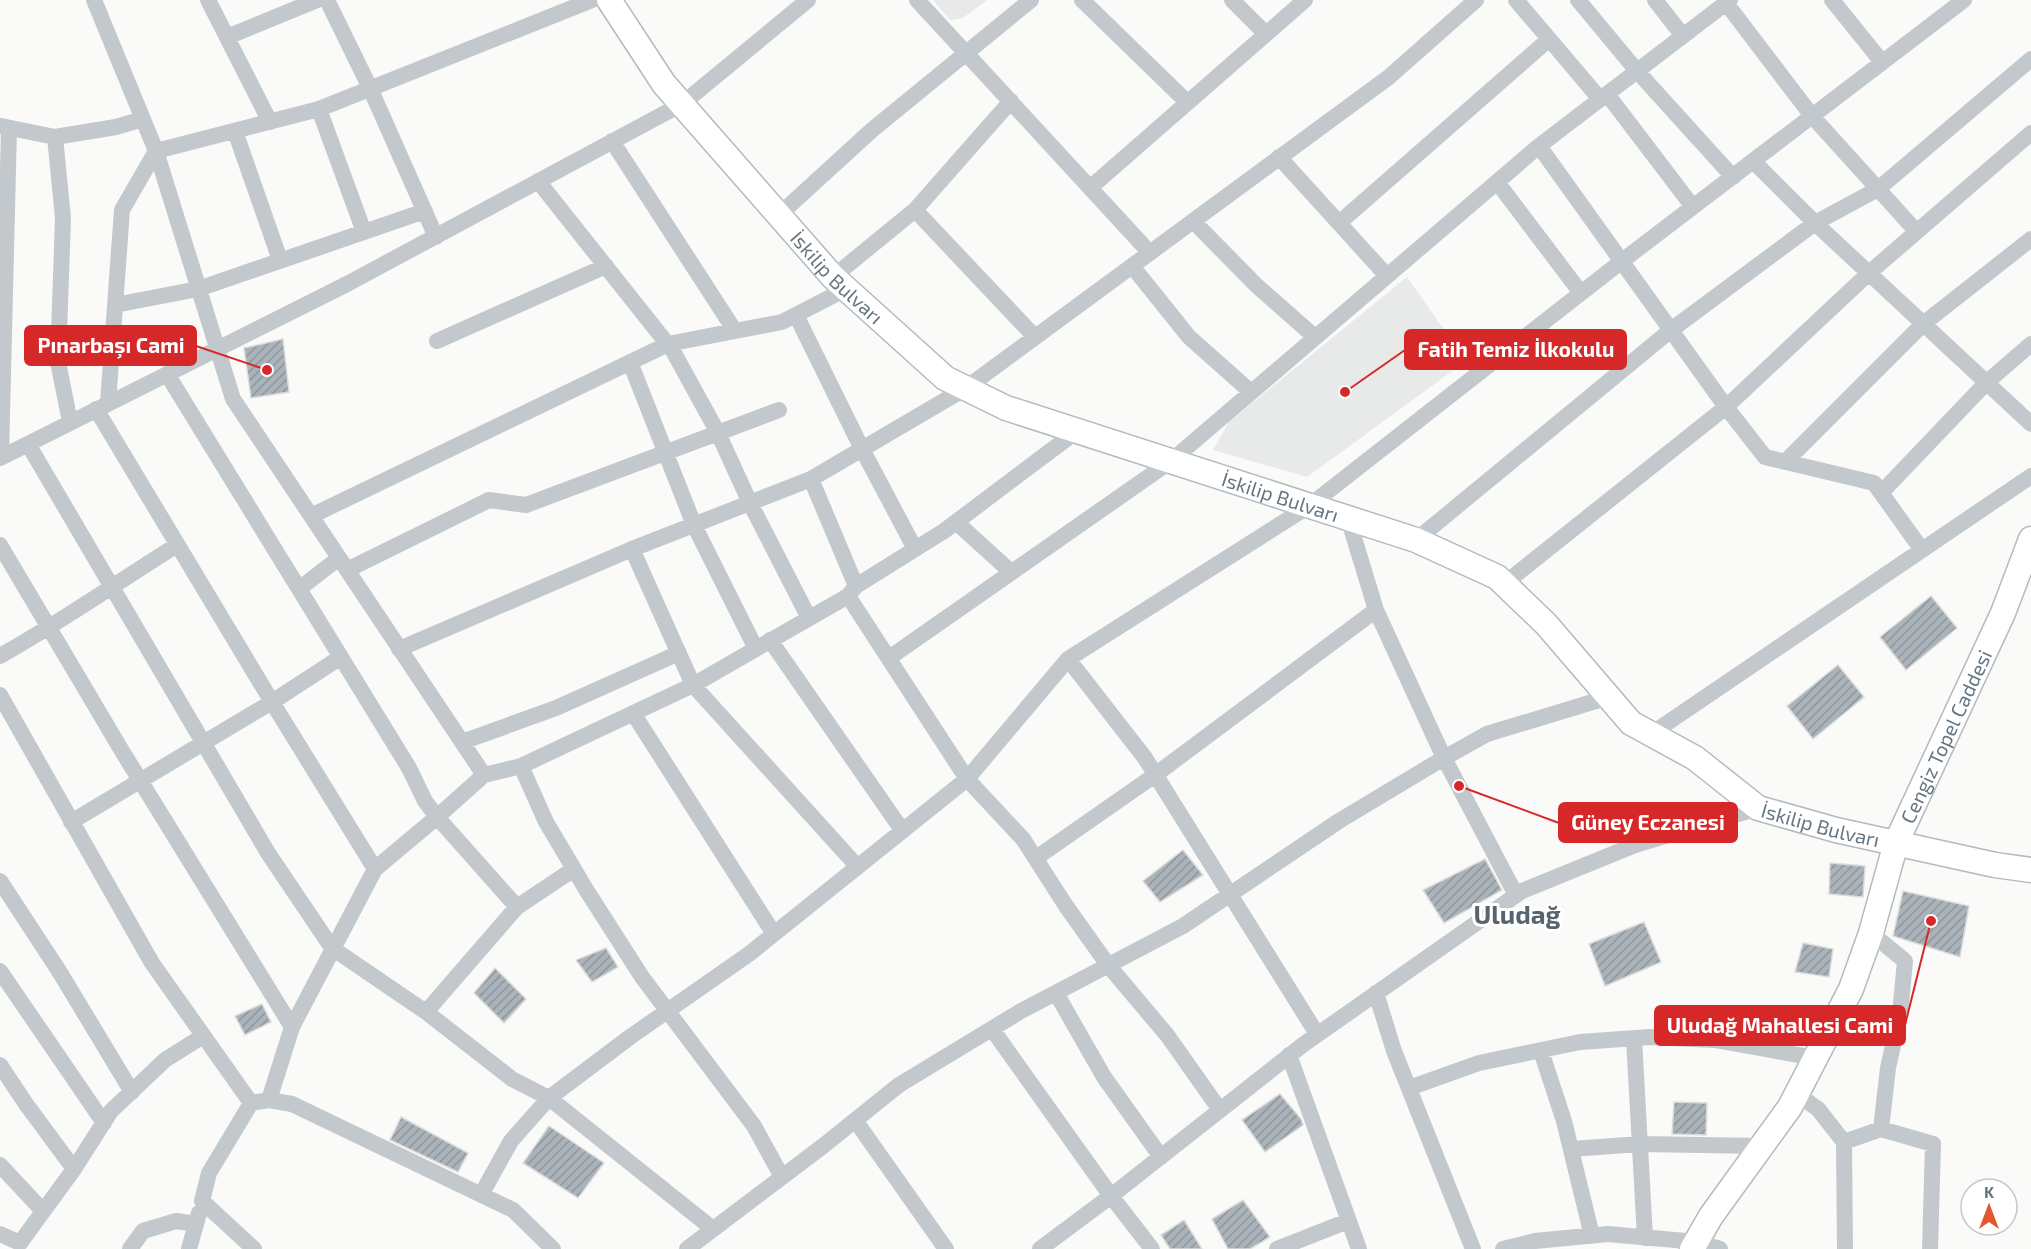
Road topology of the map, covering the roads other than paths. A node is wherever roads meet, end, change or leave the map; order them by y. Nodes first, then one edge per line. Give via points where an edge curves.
1 (94, 0) edge
2 (208, 0) edge
3 (317, 0) edge
4 (327, 0) edge
5 (592, 0) edge
6 (609, 0) edge
7 (808, 0) edge
8 (917, 0) edge
9 (1031, 0) edge
10 (1082, 0) edge
11 (1233, 0) edge
12 (1305, 0) edge
13 (1476, 0) edge
14 (1516, 0) edge
15 (1578, 0) edge
16 (1655, 0) edge
17 (1832, 0) edge
18 (1964, 0) edge
19 (1728, 2) edge
20 (1266, 34) junction
21 (1683, 36) junction
22 (227, 37) junction
23 (1548, 40) junction
24 (966, 53) junction
25 (2031, 59) edge
26 (1882, 62) junction
27 (1637, 71) junction
28 (370, 88) junction
29 (1604, 96) junction
30 (1011, 101) junction
31 (1187, 102) junction
32 (682, 104) junction
33 (319, 109) junction
34 (1812, 116) junction
35 (143, 119) junction
36 (270, 122) junction
37 (5, 126) edge
38 (235, 131) junction
39 (2031, 133) edge
40 (55, 137) junction
41 (612, 141) junction
42 (1539, 146) junction
43 (156, 151) junction
44 (1279, 157) junction
45 (1753, 161) junction
46 (1733, 177) junction
47 (538, 181) junction
48 (1497, 182) junction
49 (1091, 187) junction
50 (1878, 189) junction
51 (1693, 207) junction
52 (915, 210) junction
53 (425, 211) junction
54 (779, 215) junction
55 (1193, 221) junction
56 (1339, 223) junction
57 (1815, 223) junction
58 (1916, 231) junction
59 (364, 232) junction
60 (436, 237) junction
61 (2031, 239) edge
62 (1149, 253) junction
63 (280, 261) junction
64 (1622, 261) junction
65 (606, 266) junction
66 (1132, 266) junction
67 (1869, 273) junction
68 (1387, 276) junction
69 (839, 283) junction
70 (198, 289) junction
71 (1581, 293) junction
72 (115, 305) junction
73 (796, 315) junction
74 (1923, 324) junction
75 (1671, 330) junction
76 (735, 332) junction
77 (1035, 337) junction
78 (1315, 337) junction
79 (437, 341) dead end
80 (668, 344) junction
81 (2031, 344) edge
82 (216, 349) junction
83 (630, 362) junction
84 (167, 374) junction
85 (1987, 382) junction
86 (966, 388) junction
87 (1251, 392) junction
88 (102, 406) junction
89 (1726, 407) junction
90 (779, 410) dead end
91 (70, 422) junction
92 (2031, 424) edge
93 (1077, 431) junction
94 (718, 433) junction
95 (28, 444) junction
96 (862, 449) junction
97 (667, 452) junction
98 (1, 457) edge
99 (1171, 461) junction
100 (1785, 462) junction
101 (2031, 476) edge
102 (811, 479) junction
103 (1881, 493) junction
104 (750, 503) junction
105 (1309, 506) junction
106 (311, 516) junction
107 (1348, 518) junction
108 (956, 522) junction
109 (694, 525) junction
110 (2031, 539) edge
111 (1416, 540) junction
112 (0, 545) edge
113 (177, 545) junction
114 (632, 549) junction
115 (915, 549) junction
116 (1922, 550) junction
117 (343, 564) junction
118 (1011, 572) junction
119 (1504, 584) junction
120 (112, 586) junction
121 (299, 589) junction
122 (852, 591) junction
123 (1377, 610) junction
124 (809, 618) junction
125 (50, 629) junction
126 (763, 644) junction
127 (399, 649) junction
128 (679, 653) junction
129 (0, 656) edge
130 (341, 657) junction
131 (889, 658) junction
132 (1068, 658) junction
133 (693, 685) junction
134 (0, 695) edge
135 (1609, 697) junction
136 (272, 702) junction
137 (633, 713) junction
138 (1651, 734) junction
139 (204, 742) junction
140 (462, 742) junction
141 (1444, 758) junction
142 (521, 766) junction
143 (484, 775) junction
144 (1155, 775) junction
145 (967, 779) junction
146 (141, 782) junction
147 (1758, 808) junction
148 (437, 817) junction
149 (71, 822) junction
150 (902, 830) junction
151 (1896, 843) junction
152 (1036, 858) junction
153 (857, 867) junction
154 (375, 869) junction
155 (574, 869) junction
156 (2031, 870) edge
157 (0, 881) edge
158 (1231, 894) junction
159 (1516, 895) junction
160 (517, 907) junction
161 (1871, 933) junction
162 (774, 934) junction
163 (332, 948) junction
164 (1108, 965) junction
165 (0, 970) edge
166 (1056, 993) junction
167 (1376, 993) junction
168 (669, 1010) junction
169 (426, 1012) junction
170 (292, 1027) junction
171 (992, 1029) junction
172 (1317, 1034) junction
173 (203, 1036) junction
174 (1634, 1038) junction
175 (1541, 1051) junction
176 (1289, 1056) junction
177 (1815, 1058) junction
178 (0, 1065) edge
179 (1409, 1088) junction
180 (132, 1092) junction
181 (1797, 1094) junction
182 (549, 1098) junction
183 (269, 1100) junction
184 (251, 1103) junction
185 (1220, 1110) junction
186 (855, 1120) junction
187 (104, 1123) junction
188 (1881, 1129) junction
189 (1844, 1142) junction
190 (1640, 1144) junction
191 (1762, 1146) junction
192 (1571, 1149) junction
193 (1161, 1157) junction
194 (0, 1165) edge
195 (74, 1170) junction
196 (782, 1177) junction
197 (481, 1195) junction
198 (1111, 1196) junction
199 (202, 1201) junction
200 (43, 1211) junction
201 (1348, 1221) junction
202 (196, 1224) junction
203 (713, 1229) junction
204 (0, 1234) edge
205 (1592, 1236) junction
206 (1645, 1238) junction
207 (21, 1246) edge
208 (1703, 1247) edge
209 (130, 1249) edge
210 (189, 1249) edge
211 (254, 1249) edge
212 (553, 1249) edge
213 (687, 1249) edge
214 (946, 1249) edge
215 (1040, 1249) edge
216 (1152, 1249) edge
217 (1277, 1249) edge
218 (1359, 1249) edge
219 (1473, 1249) edge
220 (1503, 1249) edge
221 (1845, 1249) edge
222 (1930, 1249) edge

1 - 35 street
2 - 22 street
3 - 22 street
4 - 28 street
5 - 28 street
6 - 32 main road, İskilip Bulvarı via 664,84
7 - 32 street
8 - 24 street
9 - 24 street
10 - 31 street
11 - 20 street
12 - 20 street
13 - 44 street via 1389,77
14 - 23 street
15 - 27 street
16 - 21 street
17 - 26 street
18 - 26 street
19 - 21 street
19 - 34 street
20 - 31 street
21 - 27 street
22 - 36 street
23 - 29 street
23 - 56 street
24 - 30 street
24 - 54 street via 872,130
25 - 50 street
26 - 34 street
27 - 29 street
27 - 46 street
28 - 33 street
28 - 53 street
29 - 42 street
29 - 51 street
30 - 49 street
30 - 52 street
31 - 49 street
32 - 41 street
32 - 54 main road, İskilip Bulvarı
33 - 36 street
33 - 59 street
34 - 45 street
34 - 50 street
35 - 40 street
35 - 43 street
36 - 38 street
37 - 40 street
37 - 98 street
38 - 43 street
38 - 63 street
39 - 58 street
40 - 91 street via 63,218 58,362
41 - 47 street
41 - 76 street
42 - 48 street
42 - 64 street
43 - 70 street
43 - 72 street via 122,210
44 - 55 street
44 - 56 street
45 - 46 street
45 - 57 street
46 - 51 street
47 - 60 street
47 - 65 street
48 - 68 street
48 - 71 street
49 - 62 street
50 - 57 street
50 - 58 street
51 - 64 street
52 - 69 street
52 - 77 street
53 - 59 street
53 - 60 street
54 - 69 main road, İskilip Bulvarı
55 - 62 street
55 - 78 street via 1257,286
56 - 68 street
57 - 67 street
57 - 75 street
58 - 67 street
59 - 63 street
60 - 82 street
61 - 74 street
62 - 66 street
63 - 70 street
64 - 71 street
64 - 75 street
65 - 79 street
65 - 80 street
66 - 77 street
66 - 87 street via 1189,337
67 - 74 street
67 - 89 street
68 - 78 street
69 - 73 street
69 - 86 main road, İskilip Bulvarı via 945,378
70 - 72 street
70 - 82 street
71 - 105 street
72 - 88 street
73 - 76 street
73 - 96 street
74 - 85 street
74 - 100 street
75 - 89 street
75 - 111 street
76 - 80 street
77 - 86 street
78 - 87 street
80 - 83 street
80 - 94 street
81 - 85 street
82 - 84 street
82 - 106 street via 233,399
83 - 97 street
83 - 106 street
84 - 88 street
84 - 121 street
85 - 92 street
85 - 103 street
86 - 93 main road, İskilip Bulvarı via 1006,408
86 - 96 street
87 - 99 street
88 - 91 street
88 - 113 street
89 - 100 street via 1765,457
89 - 119 street
90 - 94 street
91 - 95 street
93 - 99 main road, İskilip Bulvarı
93 - 108 street
94 - 97 street
94 - 104 street
95 - 98 street
95 - 120 street
96 - 102 street
96 - 115 street
97 - 109 street
97 - 117 street via 526,505 489,500
99 - 105 main road, İskilip Bulvarı
99 - 118 street
100 - 103 street via 1874,483
101 - 116 street
102 - 104 street
102 - 122 street
103 - 116 street
104 - 109 street
104 - 124 street
105 - 107 main road, İskilip Bulvarı
105 - 132 street
106 - 117 street
107 - 111 main road, İskilip Bulvarı
107 - 123 street
108 - 115 street
108 - 118 street
109 - 114 street
109 - 126 street
110 - 151 main road, Cengiz Topel Caddesi via 2003,613
111 - 119 main road, İskilip Bulvarı via 1497,577
112 - 125 street
113 - 120 street
113 - 136 street
114 - 127 street
114 - 128 street
115 - 122 street
116 - 138 street
117 - 121 street
117 - 127 street
118 - 131 street
119 - 135 main road, İskilip Bulvarı via 1546,624
120 - 125 street
120 - 139 street
121 - 130 street
122 - 124 street
122 - 131 street
123 - 141 street
123 - 144 street
124 - 126 street
125 - 129 street
125 - 146 street
126 - 133 street
126 - 150 street
127 - 140 street
128 - 133 street
128 - 140 street via 556,708
130 - 136 street
130 - 148 street
131 - 145 street
132 - 144 street
132 - 145 street
133 - 137 street
133 - 153 street
134 - 149 street
135 - 138 main road, İskilip Bulvarı via 1631,723
135 - 141 street via 1487,734
136 - 139 street
136 - 154 street
137 - 142 street
137 - 162 street
138 - 147 main road, İskilip Bulvarı via 1695,758
139 - 146 street
139 - 163 street via 268,854
140 - 143 street
141 - 158 street via 1339,821
141 - 159 street
142 - 143 street
142 - 155 street via 546,822
143 - 148 street
144 - 152 street
144 - 158 street
145 - 150 street
145 - 152 street
146 - 149 street
146 - 170 street
147 - 151 main road, İskilip Bulvarı
147 - 159 street via 1635,845
148 - 154 street
148 - 160 street
149 - 173 street via 152,963
150 - 153 street
151 - 156 main road, İskilip Bulvarı
151 - 161 main road, Cengiz Topel Caddesi
152 - 164 street
153 - 162 street
154 - 163 street
155 - 160 street
155 - 168 street via 642,977
157 - 180 street
158 - 164 street via 1183,926
158 - 172 street
159 - 167 street
160 - 169 street
161 - 177 main road, Cengiz Topel Caddesi via 1851,989
161 - 188 street via 1905,961
162 - 168 street
163 - 169 street
163 - 170 street
164 - 166 street
164 - 185 street via 1167,1035
165 - 187 street
166 - 171 street
166 - 193 street via 1104,1077
167 - 172 street
167 - 179 street
168 - 182 street
168 - 196 street via 754,1126
169 - 182 street via 512,1079
170 - 183 street
171 - 186 street via 899,1085
171 - 198 street
172 - 176 street
173 - 180 street via 165,1060
173 - 184 street
174 - 175 street via 1580,1042
174 - 177 street via 1715,1040
174 - 190 street
175 - 179 street via 1479,1063
175 - 192 street
176 - 185 street
176 - 201 street
177 - 181 main road, Cengiz Topel Caddesi
178 - 195 street
179 - 219 street
180 - 187 street
181 - 189 street via 1818,1108
181 - 191 main road, Cengiz Topel Caddesi
182 - 197 street via 511,1140
182 - 203 street
183 - 184 street
183 - 197 street via 292,1104
184 - 199 street via 209,1173
185 - 193 street
186 - 196 street
186 - 214 street
187 - 195 street
188 - 189 street
188 - 222 street via 1933,1144
189 - 221 street
190 - 191 street
190 - 192 street
190 - 206 street
191 - 208 main road, Cengiz Topel Caddesi via 1711,1216
192 - 205 street
193 - 198 street
194 - 200 street
195 - 200 street
196 - 203 street
197 - 212 street via 513,1210
198 - 215 street
198 - 216 street
199 - 202 street
199 - 211 street
200 - 207 street
201 - 217 street
201 - 218 street
202 - 209 street via 176,1221 143,1231
202 - 210 street
203 - 213 street
204 - 207 street
205 - 206 street
205 - 220 street via 1535,1241
206 - 208 street

